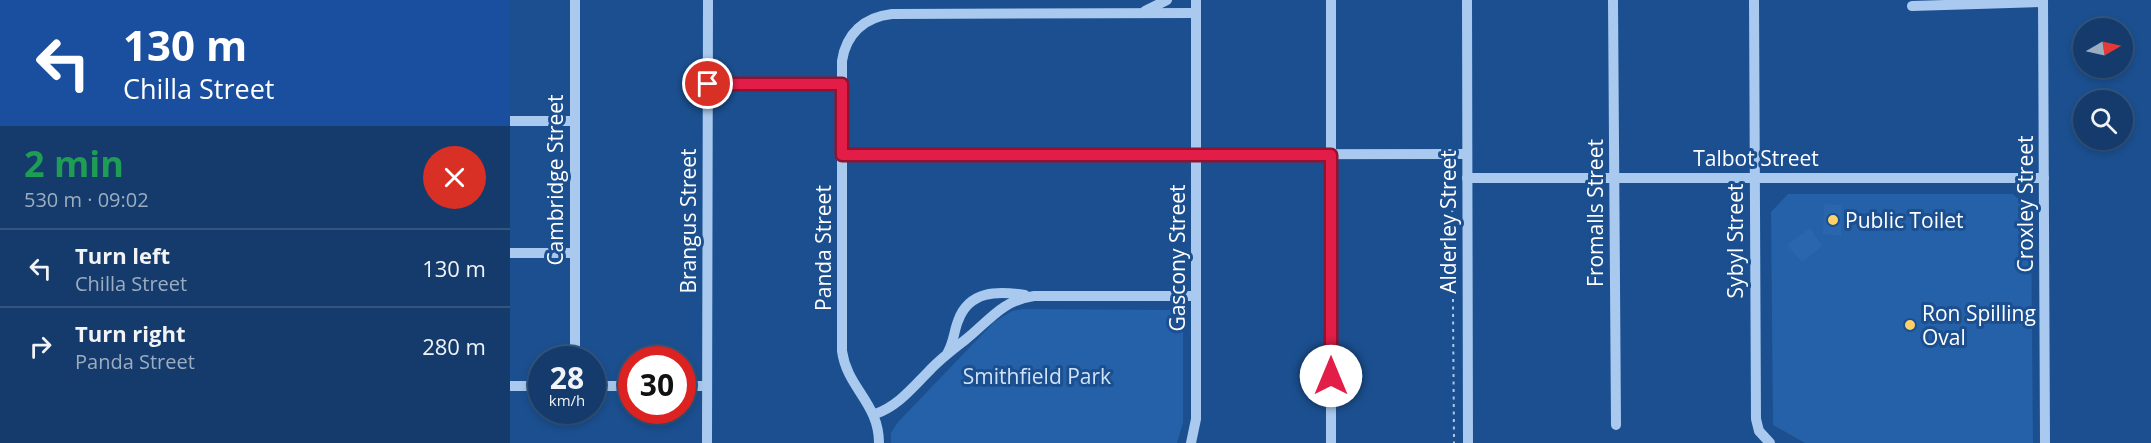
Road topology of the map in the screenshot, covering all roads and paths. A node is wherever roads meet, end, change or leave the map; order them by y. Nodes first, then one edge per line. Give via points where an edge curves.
1 (575, 0) edge
2 (708, 0) edge
3 (1167, 0) edge
4 (1196, 0) edge
5 (1331, 0) edge
6 (1467, 0) edge
7 (1613, 0) edge
8 (2043, 1) edge
9 (1754, 2) edge
10 (1912, 6) dead end
11 (1136, 13) junction
12 (1196, 13) junction
13 (708, 84) junction
14 (842, 84) junction
15 (510, 121) edge
16 (575, 121) junction
17 (1452, 154) junction
18 (1467, 154) junction
19 (842, 155) junction
20 (1196, 155) junction
21 (1331, 155) junction
22 (2044, 177) junction
23 (1467, 178) junction
24 (1614, 178) junction
25 (1754, 178) junction
26 (510, 253) edge
27 (575, 253) junction
28 (1034, 296) junction
29 (1196, 296) junction
30 (575, 346) edge
31 (948, 352) junction
32 (510, 386) edge
33 (528, 386) edge
34 (696, 386) edge
35 (707, 386) junction
36 (875, 414) junction
37 (1616, 425) dead end
38 (1766, 442) edge
39 (707, 443) edge
40 (879, 443) edge
41 (1191, 443) edge
42 (1332, 443) edge
43 (1454, 443) edge
44 (1468, 443) edge
45 (2045, 443) edge

1 - 16 street, Cambridge Street
2 - 13 street, Brangus Street
3 - 11 street
4 - 12 street, Gascony Street
5 - 21 street
6 - 18 street, Alderley Street
7 - 24 street, Fromalls Street
8 - 10 street
8 - 22 street, Croxley Street
9 - 25 street, Sybyl Street
11 - 12 street, Panda Street
11 - 14 street, Panda Street via 883,15 860,26 849,38 843,53
12 - 20 street, Gascony Street
13 - 14 street
13 - 35 street, Brangus Street
14 - 19 street, Panda Street
15 - 16 street
16 - 27 street, Cambridge Street
17 - 18 street
17 - 21 street
17 - 43 path
18 - 23 street, Alderley Street
19 - 20 street
19 - 36 street, Panda Street via 842,351 848,374
20 - 21 street
20 - 29 street, Gascony Street
21 - 42 street
22 - 25 street, Talbot Street
22 - 45 street, Croxley Street
23 - 24 street, Talbot Street
23 - 44 street, Alderley Street
24 - 25 street, Talbot Street
24 - 37 street, Fromalls Street
25 - 38 street, Sybyl Street via 1756,419
26 - 27 street
27 - 30 street, Cambridge Street
28 - 29 street
28 - 31 street via 1005,305
28 - 31 street via 1000,291 978,297 962,312
29 - 41 street, Gascony Street via 1196,419
31 - 36 street via 900,401
32 - 33 street
34 - 35 street
35 - 39 street, Brangus Street
36 - 40 street, Panda Street

